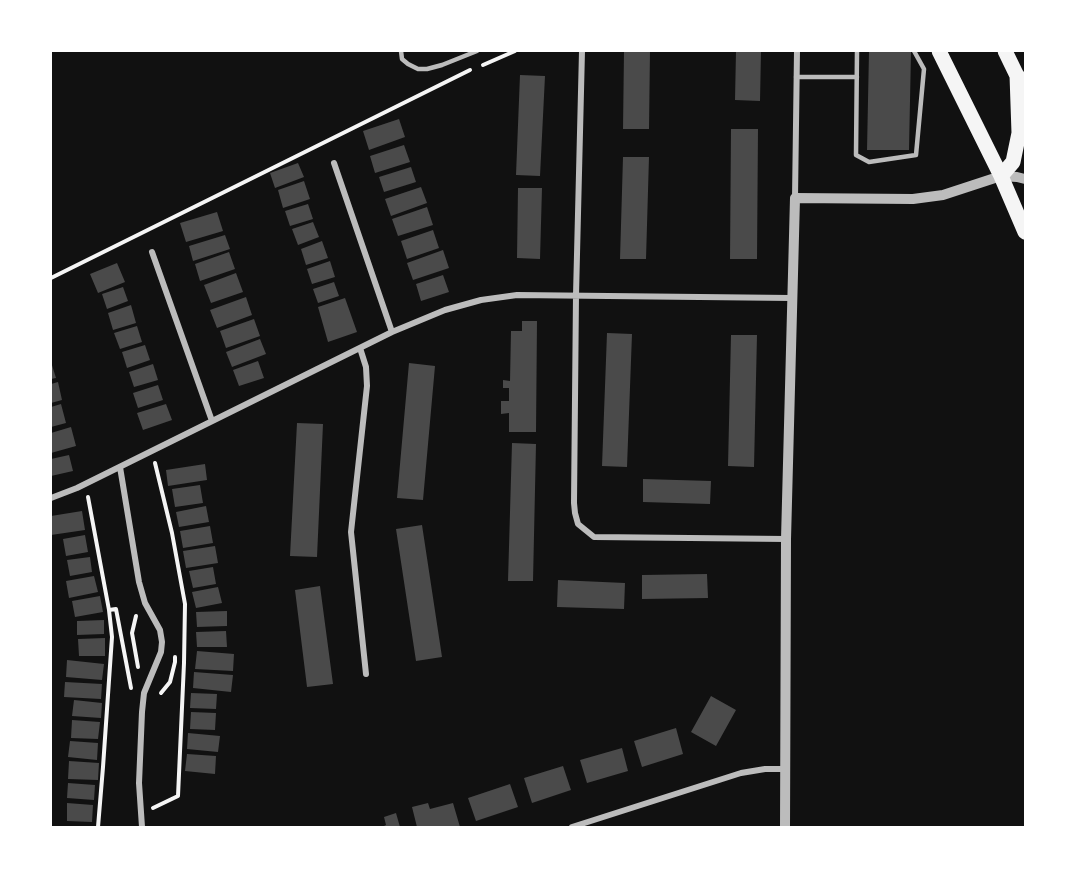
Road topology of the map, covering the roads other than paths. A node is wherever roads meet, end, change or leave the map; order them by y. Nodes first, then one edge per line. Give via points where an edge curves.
1 (400, 51) edge
2 (477, 51) edge
3 (582, 51) edge
4 (797, 51) edge
5 (857, 51) edge
6 (914, 51) edge
7 (939, 51) edge
8 (1005, 51) edge
9 (1017, 75) junction
10 (796, 77) junction
11 (857, 77) junction
12 (1025, 93) edge
13 (334, 163) dead end
14 (1001, 176) junction
15 (1025, 179) edge
16 (795, 198) junction
17 (1025, 232) edge
18 (152, 252) dead end
19 (576, 295) junction
20 (791, 298) junction
21 (392, 332) junction
22 (360, 348) junction
23 (212, 421) junction
24 (120, 467) junction
25 (51, 498) edge
26 (786, 539) junction
27 (366, 674) dead end
28 (784, 769) junction
29 (142, 827) edge
30 (572, 827) edge
31 (785, 827) edge

1 - 2 lane via 408,64 427,69
3 - 19 street
4 - 10 street
5 - 11 lane
6 - 11 lane via 924,69 916,155 869,162 856,155
7 - 14 main road
8 - 9 main road
9 - 12 main road
9 - 14 main road via 1020,133 1013,162
10 - 11 lane
10 - 16 street
13 - 21 street
14 - 15 street
14 - 16 street via 944,195 912,199
14 - 17 main road
16 - 20 street
18 - 23 street
19 - 20 street
19 - 21 street via 517,295 481,300
19 - 26 street via 574,513 578,524 594,537
20 - 26 street
21 - 22 street
22 - 23 street
22 - 27 street via 367,386 351,532
23 - 24 street
24 - 25 street
24 - 29 street via 139,582 162,642 144,693 139,783
26 - 28 street
28 - 30 street via 741,773
28 - 31 street

